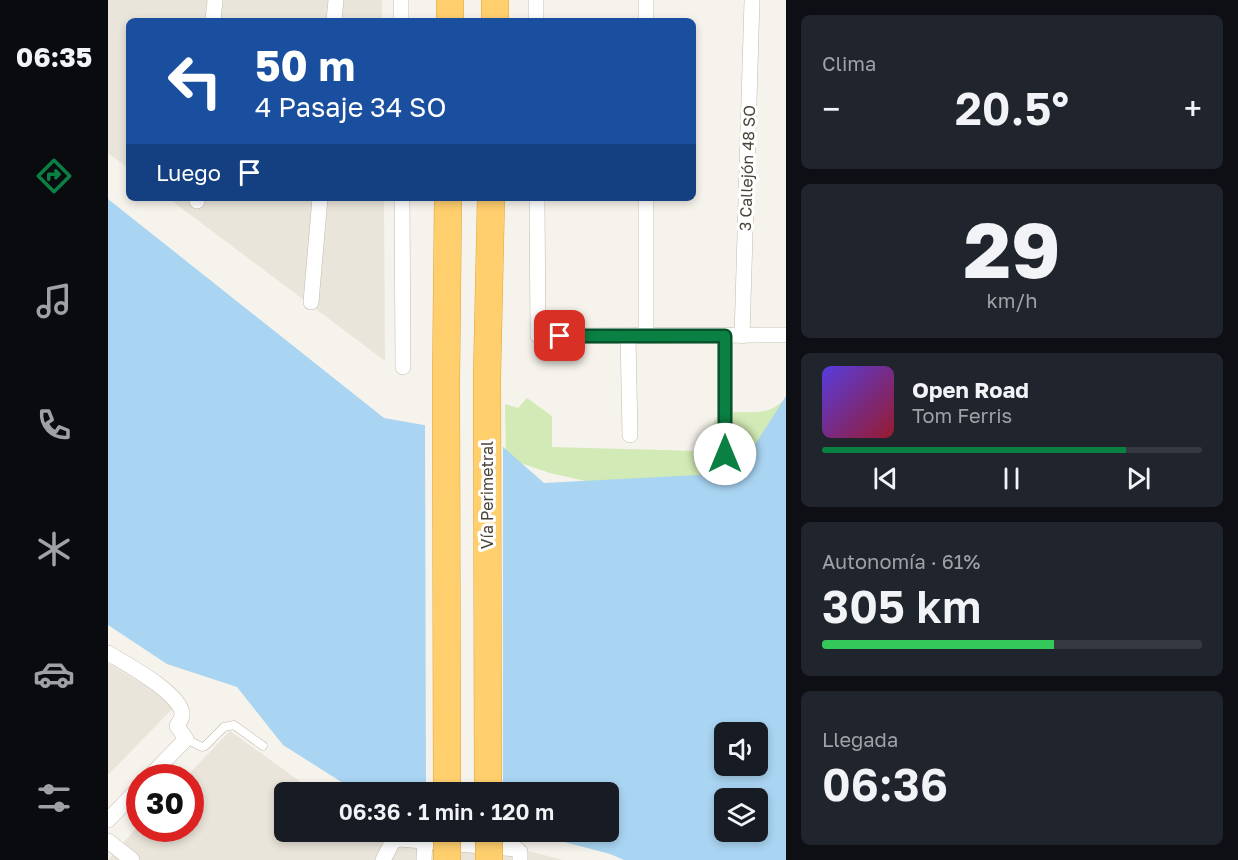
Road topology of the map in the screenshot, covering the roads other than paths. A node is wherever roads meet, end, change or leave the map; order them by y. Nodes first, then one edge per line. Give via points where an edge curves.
1 (215, 0) edge
2 (336, 0) edge
3 (401, 0) edge
4 (450, 0) edge
5 (495, 0) edge
6 (536, 0) edge
7 (646, 0) edge
8 (752, 0) edge
9 (213, 18) edge
10 (334, 18) edge
11 (401, 18) edge
12 (450, 18) edge
13 (495, 18) edge
14 (536, 18) edge
15 (646, 18) edge
16 (320, 201) edge
17 (402, 201) edge
18 (448, 201) edge
19 (491, 201) edge
20 (507, 201) edge
21 (537, 201) edge
22 (646, 201) edge
23 (489, 270) junction
24 (311, 302) dead end
25 (786, 335) edge
26 (628, 336) junction
27 (646, 336) junction
28 (725, 336) junction
29 (742, 336) junction
30 (403, 367) dead end
31 (630, 435) dead end
32 (725, 454) dead end
33 (108, 653) edge
34 (186, 739) junction
35 (262, 746) dead end
36 (162, 764) edge
37 (447, 782) edge
38 (488, 782) edge
39 (126, 801) edge
40 (108, 820) edge
41 (108, 841) edge
42 (392, 842) edge
43 (433, 842) edge
44 (439, 842) edge
45 (474, 842) edge
46 (489, 842) edge
47 (132, 860) edge
48 (383, 860) edge
49 (424, 860) edge
50 (447, 860) edge
51 (489, 860) edge
52 (520, 860) edge

1 - 9 street
2 - 10 street
3 - 11 street
4 - 12 highway
5 - 13 highway
6 - 14 street
7 - 15 street
8 - 29 street, 3 Callejón 48 SO
16 - 24 street
17 - 30 street
18 - 37 highway
19 - 23 highway, Vía Perimetral
20 - 23 highway
21 - 26 street via 538,336
22 - 27 street
23 - 38 highway, Vía Perimetral
25 - 29 street
26 - 27 street
26 - 31 street
27 - 28 street
28 - 29 street
28 - 32 street
33 - 34 street via 174,698 182,713 178,728
34 - 35 lane via 206,746 224,727 234,725
34 - 36 street
39 - 40 street
41 - 47 street
42 - 48 street
43 - 49 street
44 - 50 highway, bridge
45 - 52 street via 518,849
46 - 51 highway, bridge

